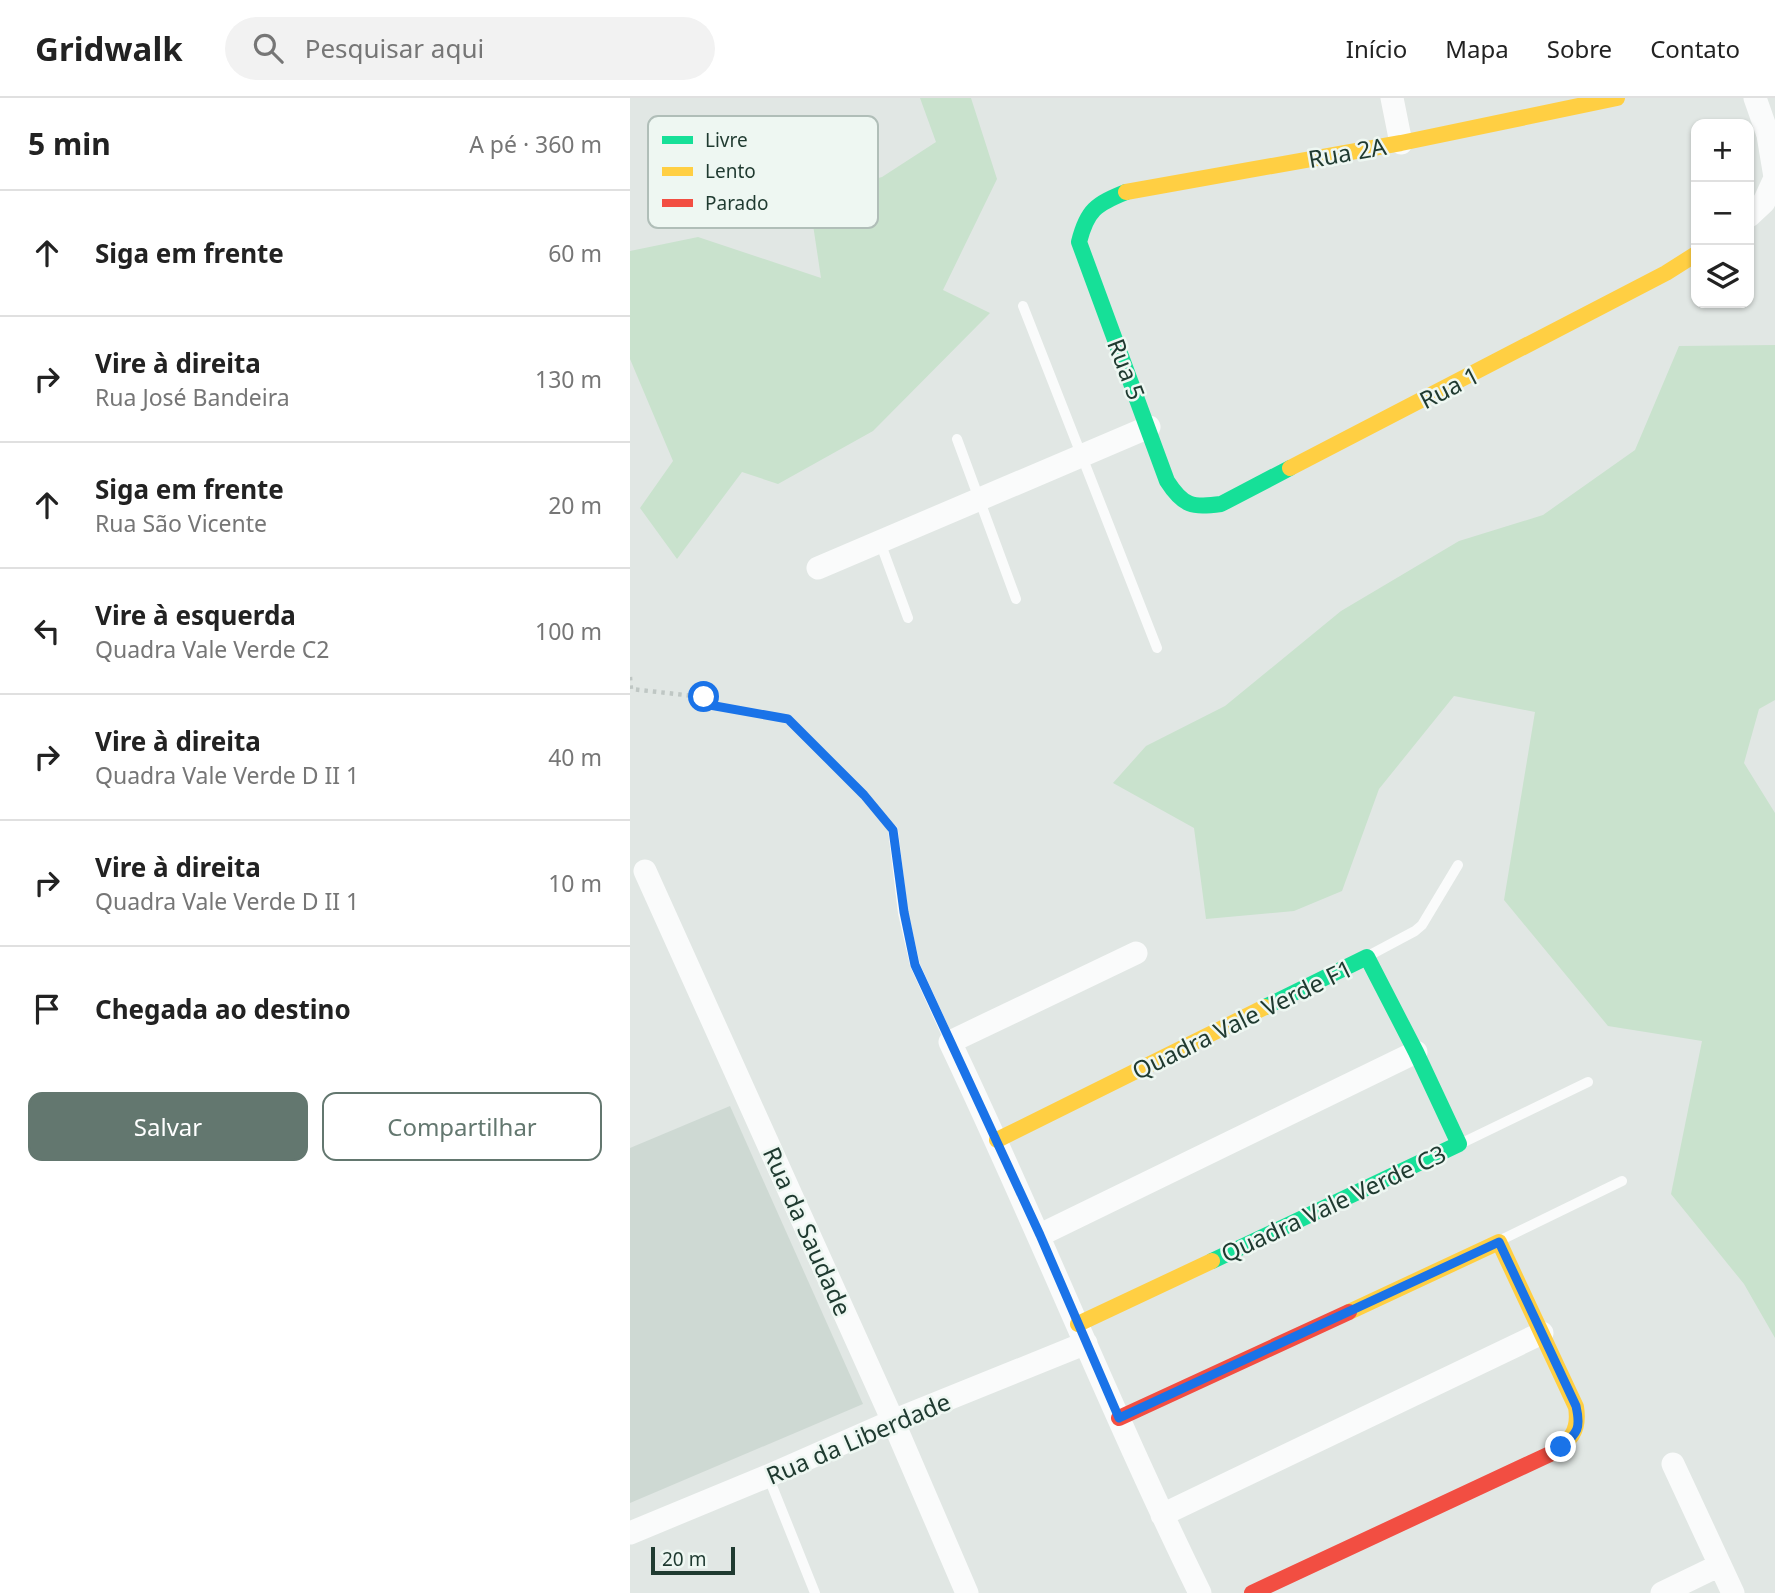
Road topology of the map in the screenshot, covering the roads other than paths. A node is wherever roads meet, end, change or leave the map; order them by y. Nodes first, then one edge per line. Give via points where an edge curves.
1 (1392, 98) edge
2 (1617, 98) edge
3 (1755, 98) edge
4 (1401, 142) junction
5 (1775, 177) edge
6 (1754, 211) edge
7 (1084, 218) joint
8 (1691, 257) edge
9 (1023, 306) dead end
10 (1149, 427) junction
11 (957, 439) dead end
12 (1081, 455) junction
13 (979, 499) junction
14 (1197, 507) joint
15 (880, 542) junction
16 (818, 568) dead end
17 (1016, 599) dead end
18 (908, 618) dead end
19 (1157, 648) dead end
20 (893, 830) road end
21 (1458, 865) dead end
22 (645, 871) dead end
23 (1136, 953) dead end
24 (1367, 957) junction
25 (950, 1042) junction
26 (1416, 1052) junction
27 (1588, 1082) dead end
28 (997, 1140) junction
29 (1459, 1144) junction
30 (1622, 1181) dead end
31 (1040, 1235) junction
32 (1499, 1242) junction
33 (1082, 1333) junction
34 (1542, 1333) junction
35 (1119, 1418) junction
36 (893, 1421) junction
37 (1673, 1464) dead end
38 (768, 1476) junction
39 (1162, 1515) junction
40 (630, 1533) edge
41 (1720, 1564) junction
42 (815, 1593) edge
43 (967, 1593) edge
44 (1200, 1593) edge
45 (1252, 1593) edge
46 (1662, 1593) edge
47 (1733, 1593) edge

1 - 4 street
2 - 4 street, Rua 2A
3 - 5 street via 1768,135
4 - 7 street, Rua 2A via 1127,191 1101,202
5 - 6 street via 1764,202
7 - 10 street, Rua 5 via 1079,242
8 - 14 street, Rua 1 via 1222,504
9 - 12 lane
10 - 12 street
10 - 14 street, Rua 5 via 1178,500
11 - 13 lane
12 - 13 street
12 - 19 lane
13 - 15 street
13 - 17 lane
15 - 16 street
15 - 18 lane
20 - 25 lane via 915,965
21 - 24 lane, Quadra Vale Verde F1 via 1422,925
22 - 36 street, Rua da Saudade
23 - 25 street
24 - 26 street
24 - 28 street, Quadra Vale Verde F1
25 - 28 street
26 - 29 street
26 - 31 street
27 - 29 lane, Quadra Vale Verde C3
28 - 31 street
29 - 33 street, Quadra Vale Verde C3
30 - 32 lane
31 - 33 street
32 - 34 street
32 - 35 street
33 - 35 street
33 - 36 street, Rua da Liberdade
34 - 39 street
34 - 45 street via 1576,1406 1580,1421 1575,1436 1542,1458
35 - 39 street
36 - 38 street, Rua da Liberdade
36 - 43 street, Rua da Saudade
37 - 41 street
38 - 40 street, Rua da Liberdade
38 - 42 lane
39 - 44 street
41 - 46 street
41 - 47 street

